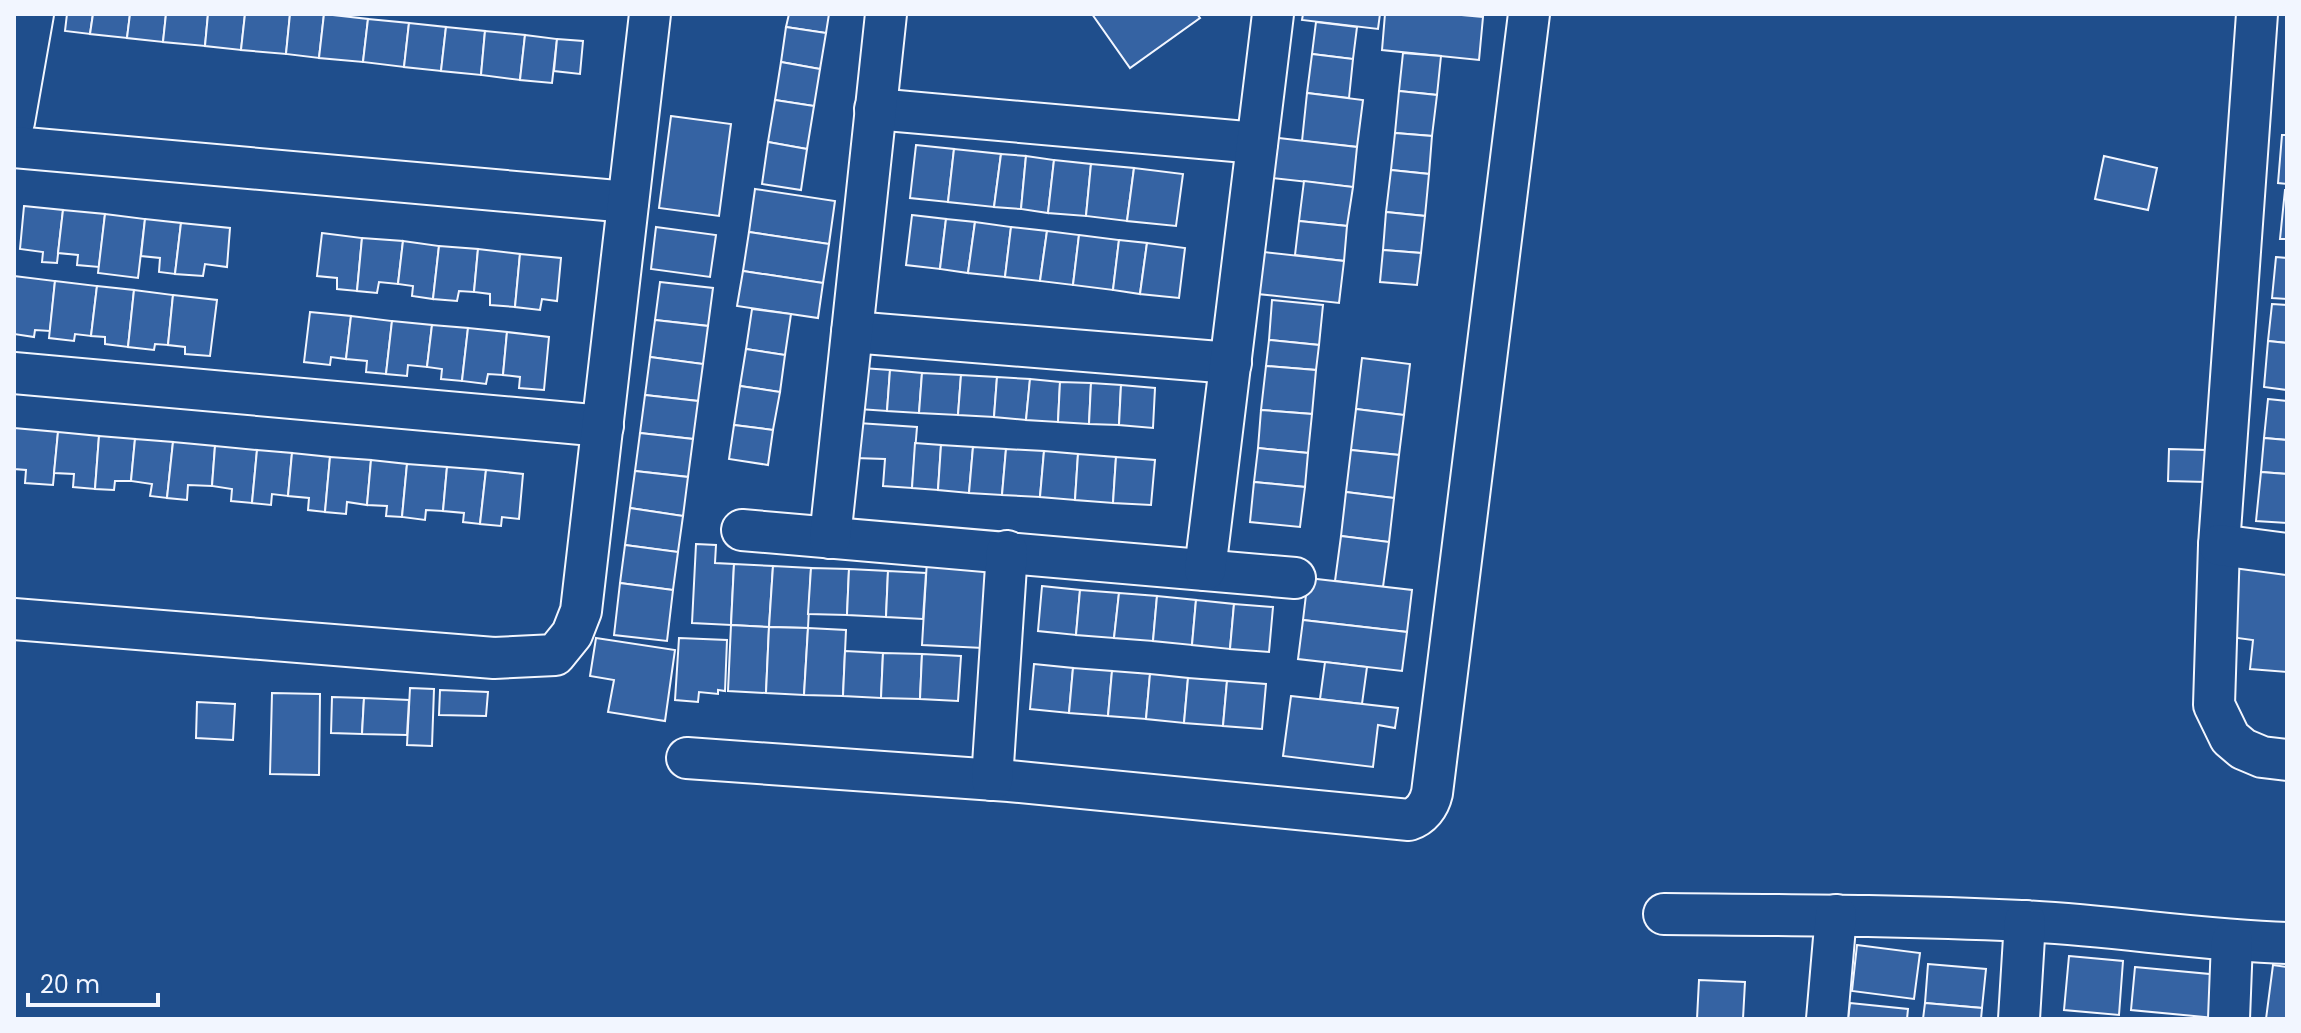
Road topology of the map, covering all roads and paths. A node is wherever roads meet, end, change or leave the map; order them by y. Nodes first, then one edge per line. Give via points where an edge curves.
1 (33, 14) edge
2 (650, 14) edge
3 (886, 14) edge
4 (1273, 14) edge
5 (1529, 14) edge
6 (2257, 14) edge
7 (875, 109) junction
8 (14, 122) edge
9 (1257, 143) junction
10 (14, 147) edge
11 (628, 202) junction
12 (852, 332) junction
13 (1231, 363) junction
14 (14, 373) edge
15 (603, 426) junction
16 (742, 530) dead end
17 (830, 538) junction
18 (2219, 545) junction
19 (1017, 552) junction
20 (2287, 554) edge
21 (1205, 570) junction
22 (1295, 578) dead end
23 (14, 619) edge
24 (687, 758) dead end
25 (2287, 760) edge
26 (1001, 781) junction
27 (1664, 914) dead end
28 (1836, 915) junction
29 (2025, 921) junction
30 (2232, 941) junction
31 (2287, 943) edge
32 (1827, 1019) edge
33 (2019, 1019) edge
34 (2229, 1019) edge

1 - 8 street
2 - 11 street
3 - 7 street
4 - 9 street
5 - 26 street via 1432,793 1422,813 1409,820
6 - 18 street
7 - 9 street
7 - 12 street
9 - 13 street
10 - 11 street
11 - 15 street
12 - 13 street
12 - 17 street
13 - 21 street
14 - 15 street
15 - 23 street via 581,611 555,655 494,658
16 - 17 street
17 - 19 street
18 - 20 street
18 - 25 street via 2214,705 2230,738 2243,749
19 - 21 street
19 - 26 street
21 - 22 street
24 - 26 street
27 - 28 street
28 - 29 street
28 - 32 street
29 - 30 street
29 - 33 street
30 - 31 street
30 - 34 street

